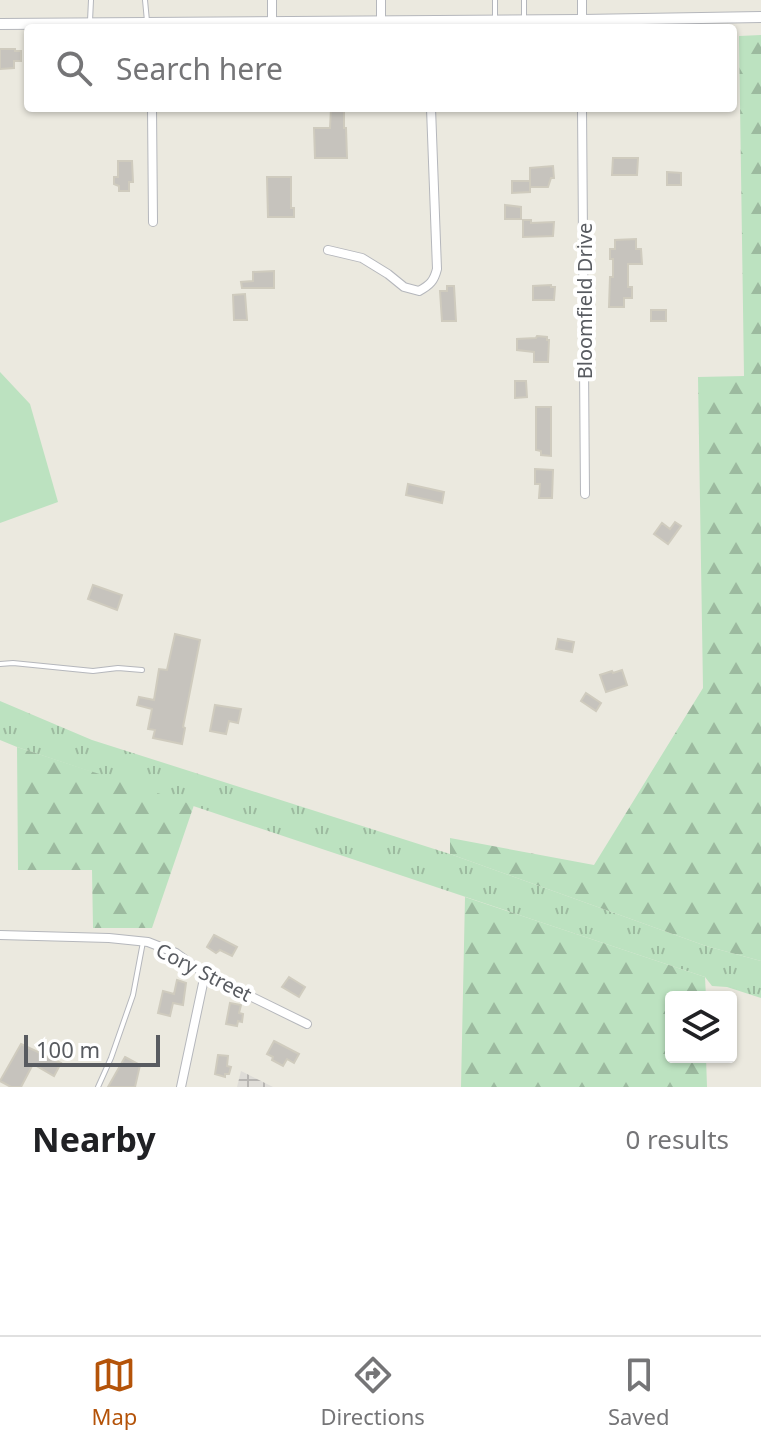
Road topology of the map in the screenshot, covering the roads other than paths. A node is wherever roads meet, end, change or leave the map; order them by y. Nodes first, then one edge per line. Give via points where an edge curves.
1 (91, 0) edge
2 (145, 0) edge
3 (272, 0) edge
4 (381, 0) edge
5 (495, 0) edge
6 (524, 0) edge
7 (582, 0) edge
8 (761, 17) edge
9 (495, 21) junction
10 (524, 21) junction
11 (272, 22) junction
12 (381, 22) junction
13 (90, 23) junction
14 (0, 24) edge
15 (120, 24) edge
16 (150, 24) edge
17 (191, 24) edge
18 (413, 24) edge
19 (446, 24) edge
20 (582, 24) edge
21 (152, 112) edge
22 (431, 112) edge
23 (582, 112) edge
24 (153, 222) dead end
25 (328, 250) dead end
26 (585, 494) dead end
27 (0, 664) edge
28 (142, 670) dead end
29 (0, 935) edge
30 (143, 942) junction
31 (205, 974) junction
32 (307, 1024) dead end
33 (98, 1087) edge
34 (181, 1087) edge

1 - 13 lane
2 - 16 lane
3 - 11 street
4 - 12 street
5 - 9 lane
6 - 10 lane
7 - 20 street
8 - 20 street
9 - 10 street
9 - 19 street
10 - 20 street
11 - 12 street
11 - 17 street
12 - 18 street
13 - 14 street
13 - 15 street
21 - 24 street
22 - 25 street via 437,269 430,285 419,291 404,287 362,258
23 - 26 street, Bloomfield Drive
27 - 28 lane
29 - 30 street, Cory Street
30 - 31 street, Cory Street via 176,953
30 - 33 lane via 133,995
31 - 32 street, Cory Street
31 - 34 street

